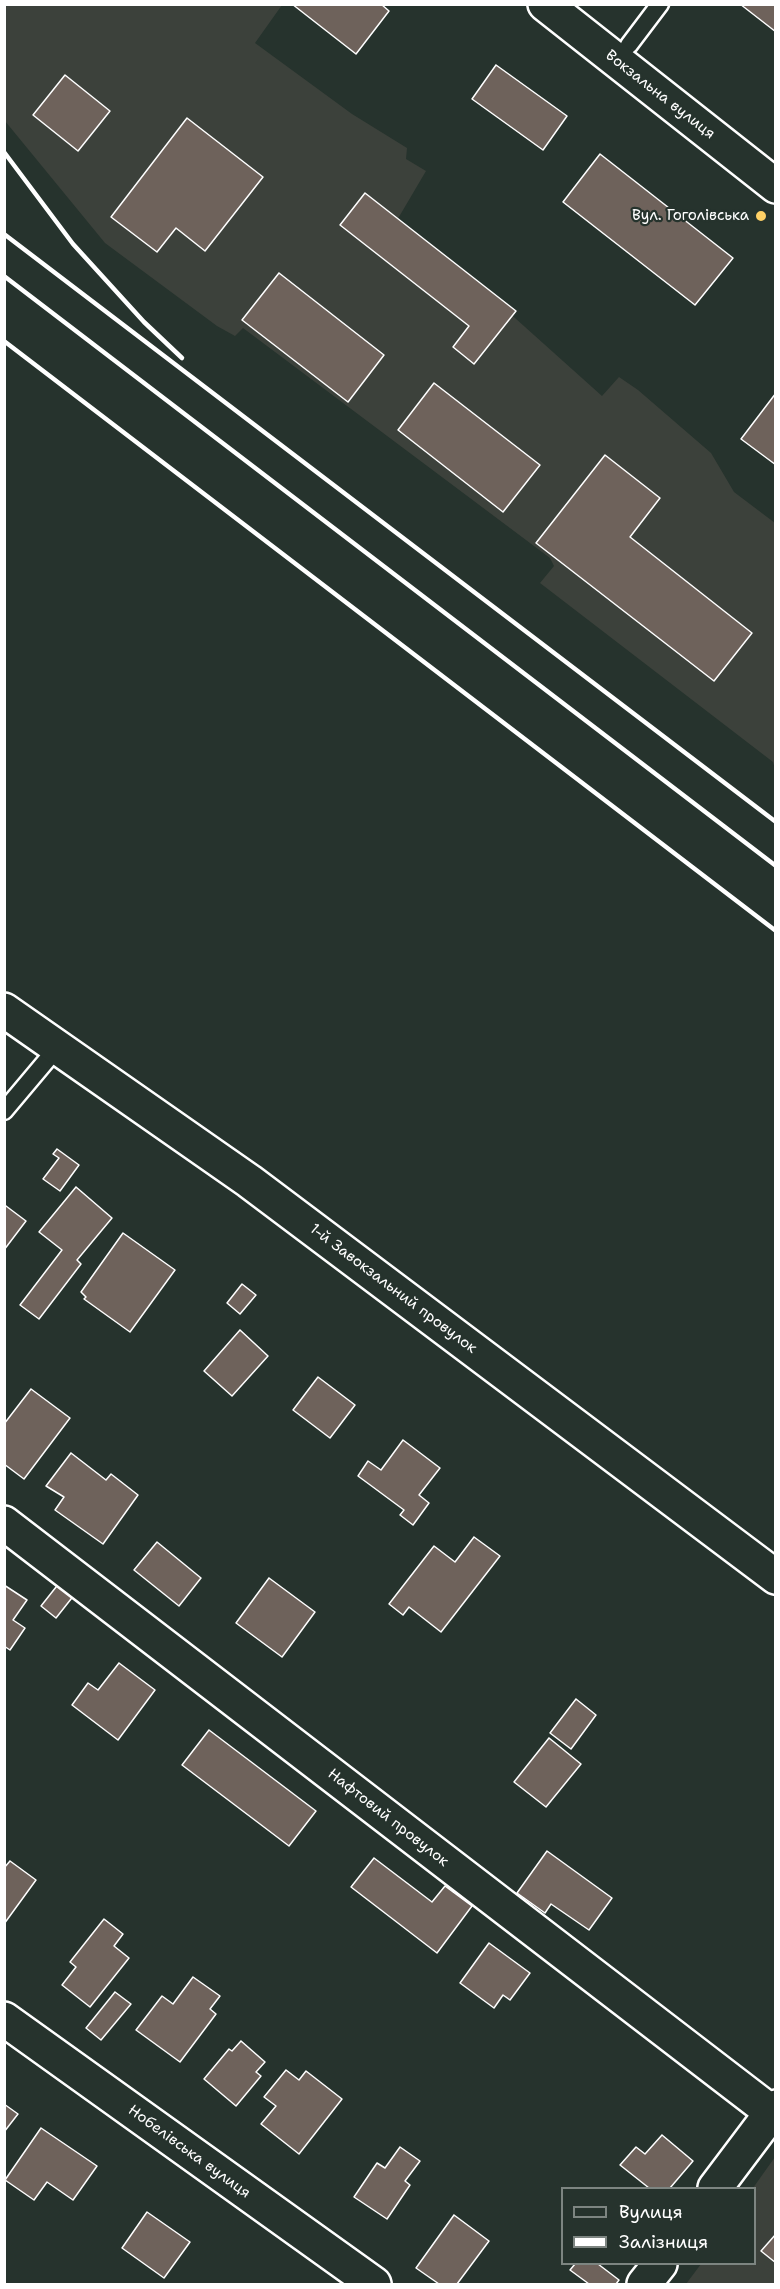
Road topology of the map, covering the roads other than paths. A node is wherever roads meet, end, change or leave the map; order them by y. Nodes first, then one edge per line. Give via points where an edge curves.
1 (545, 4) edge
2 (575, 4) edge
3 (660, 4) edge
4 (628, 45) junction
5 (772, 165) edge
6 (4, 1010) edge
7 (57, 1048) junction
8 (4, 1112) edge
9 (4, 1523) edge
10 (776, 1577) edge
11 (4, 2019) edge
12 (773, 2110) edge
13 (716, 2187) edge
14 (659, 2265) edge
15 (374, 2284) edge
16 (644, 2284) edge

1 - 5 street, Вокзальна вулиця
2 - 4 street, Вокзальна вулиця
3 - 4 lane
4 - 5 street, Вокзальна вулиця
6 - 7 street, 1-й Завокзальний провулок
7 - 8 lane
7 - 10 street, 1-й Завокзальний провулок via 249,1181
9 - 12 street, Нафтовий провулок
11 - 15 street, Нобелівська вулиця
12 - 13 street
14 - 16 street

